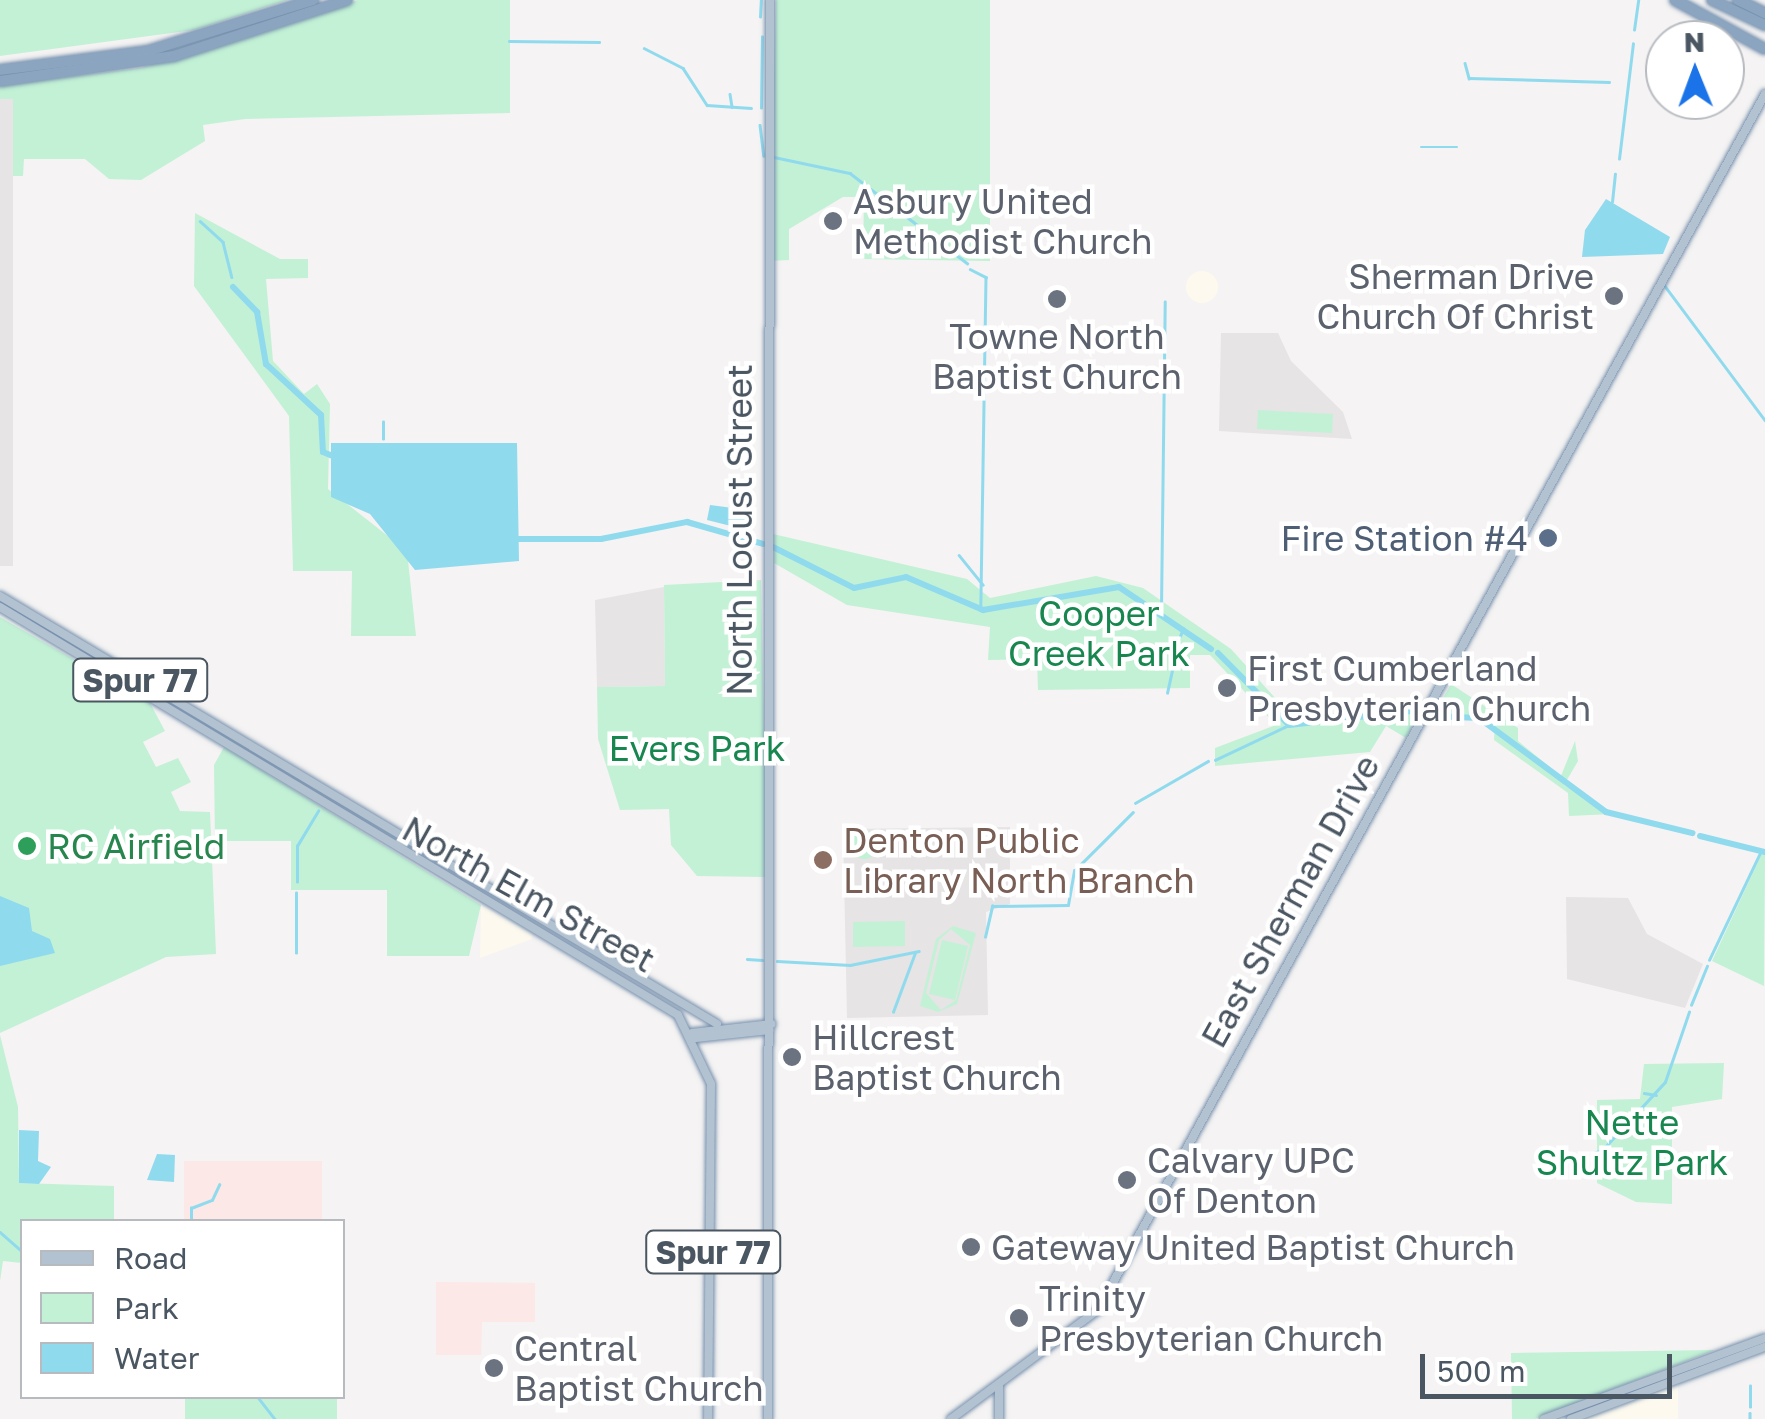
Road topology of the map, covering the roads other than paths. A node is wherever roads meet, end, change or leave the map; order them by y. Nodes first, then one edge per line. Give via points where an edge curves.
1 (313, 0) edge
2 (347, 0) edge
3 (770, 0) edge
4 (1676, 0) edge
5 (1712, 0) edge
6 (1738, 0) edge
7 (1765, 13) edge
8 (1765, 25) edge
9 (1765, 49) edge
10 (0, 70) edge
11 (0, 81) edge
12 (1765, 94) edge
13 (0, 596) edge
14 (0, 607) edge
15 (717, 1024) junction
16 (768, 1026) junction
17 (694, 1036) junction
18 (1765, 1338) edge
19 (1765, 1347) edge
20 (999, 1386) junction
21 (708, 1419) edge
22 (768, 1419) edge
23 (951, 1419) edge
24 (999, 1419) edge
25 (1544, 1419) edge
26 (1571, 1419) edge

1 - 10 highway via 148,51
2 - 11 highway via 174,56
3 - 16 main road, North Locust Street
4 - 9 highway
5 - 8 highway
6 - 7 highway
12 - 20 main road, East Sherman Drive via 1098,1310
13 - 15 main road, North Elm Street / Spur 77
14 - 17 main road, North Elm Street / Spur 77 via 439,877 615,972
15 - 16 main road
15 - 17 main road
16 - 17 main road
16 - 22 main road, North Locust Street / Spur 77
17 - 21 main road, Spur 77 via 711,1084
18 - 25 main road
19 - 26 main road
20 - 23 main road, East Sherman Drive
20 - 24 main road

